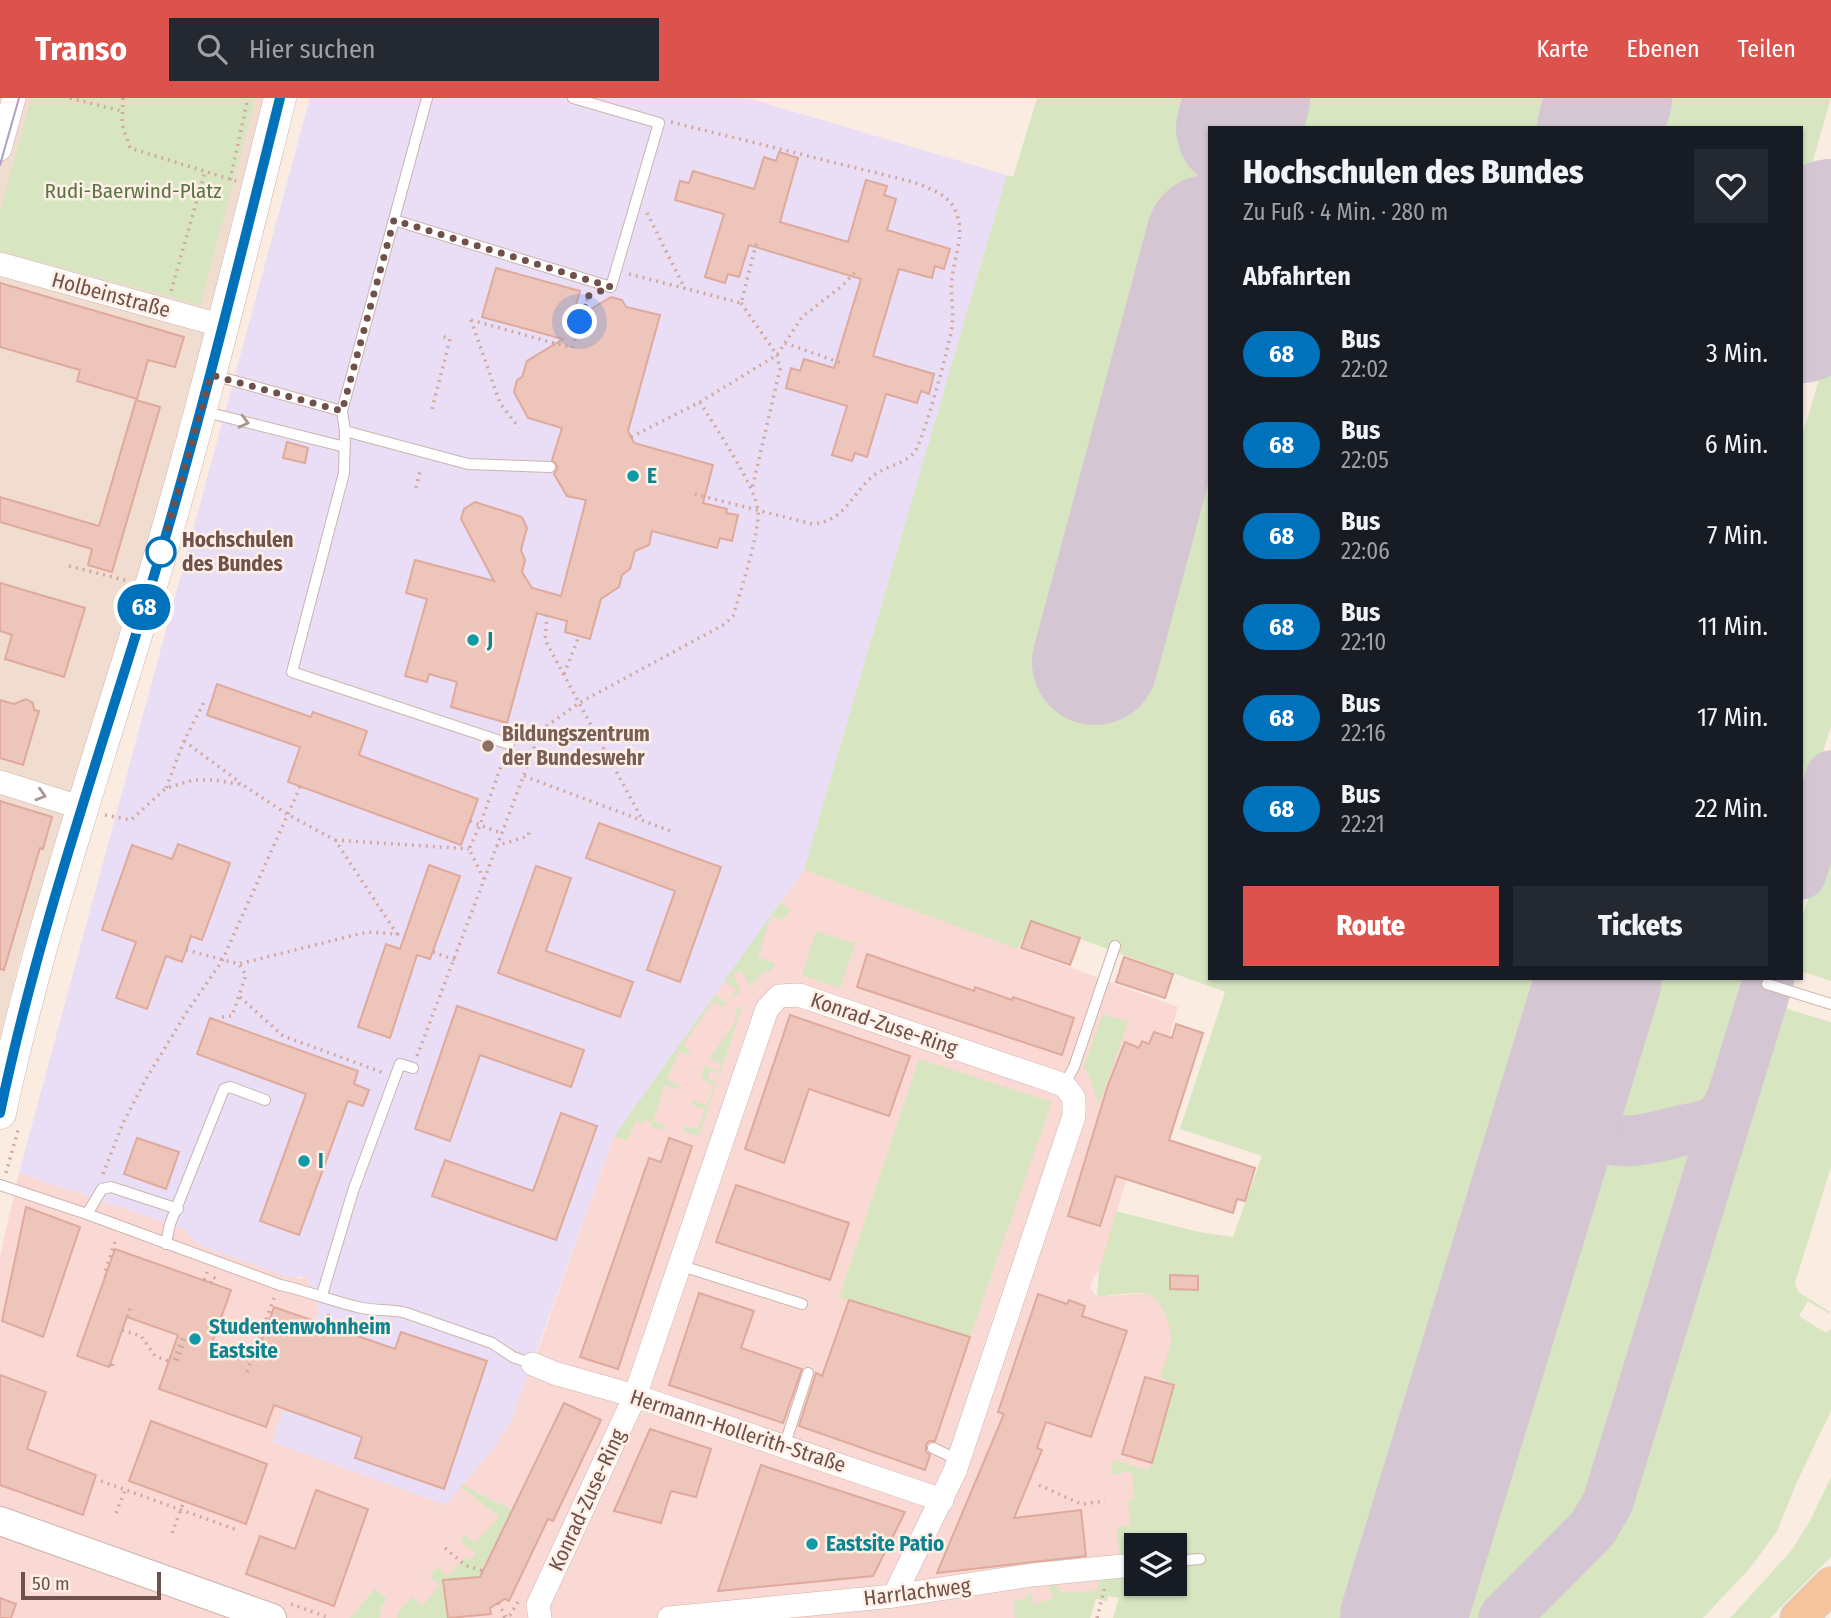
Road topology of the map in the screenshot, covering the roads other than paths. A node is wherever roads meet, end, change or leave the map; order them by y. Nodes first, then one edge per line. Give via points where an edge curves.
1 (14, 98) edge
2 (280, 98) edge
3 (427, 98) edge
4 (573, 98) edge
5 (0, 149) edge
6 (394, 220) junction
7 (0, 264) edge
8 (223, 326) junction
9 (211, 375) junction
10 (201, 411) junction
11 (342, 411) junction
12 (345, 431) junction
13 (345, 447) junction
14 (550, 467) dead end
15 (509, 744) road end
16 (0, 782) edge
17 (82, 808) junction
18 (1115, 946) dead end
19 (1767, 985) dead end
20 (1831, 1004) edge
21 (413, 1068) road end
22 (1065, 1085) junction
23 (265, 1100) dead end
24 (0, 1113) edge
25 (0, 1185) edge
26 (178, 1209) junction
27 (88, 1214) junction
28 (166, 1244) junction
29 (680, 1265) junction
30 (322, 1295) junction
31 (802, 1304) dead end
32 (533, 1364) joint
33 (808, 1373) dead end
34 (635, 1396) junction
35 (784, 1447) junction
36 (933, 1447) dead end
37 (958, 1460) junction
38 (942, 1500) junction
39 (0, 1521) edge
40 (1200, 1559) dead end
41 (1187, 1560) edge
42 (1124, 1566) edge
43 (1831, 1586) edge
44 (894, 1596) junction
45 (817, 1611) edge
46 (272, 1618) edge
47 (540, 1618) edge
48 (669, 1618) edge
49 (1798, 1618) edge

1 - 5 street
2 - 8 main road via 244,183
3 - 6 lane
4 - 6 lane via 659,123 611,287
6 - 11 lane
7 - 8 street, Holbeinstraße
8 - 9 main road
9 - 10 main road
9 - 11 lane
10 -> 13 lane
10 - 17 main road
11 - 12 lane
12 - 13 lane
12 - 14 lane via 468,464
13 - 15 lane via 344,473 292,672
16 -> 17 street
17 - 24 main road via 18,1031
18 - 22 lane
19 - 20 lane
21 - 30 lane via 400,1064 357,1180
22 - 29 street, Konrad-Zuse-Ring via 799,995 779,996 767,1009
22 - 37 street via 1074,1098 1074,1116
23 - 26 lane via 224,1089
25 - 27 lane
26 - 27 lane via 111,1187 102,1189
26 - 28 lane
27 - 28 lane
28 - 30 lane via 280,1285
29 - 31 lane
29 - 34 street, Konrad-Zuse-Ring
30 - 32 lane via 367,1309 407,1313 492,1343
32 - 34 street, Hermann-Hollerith-Straße
33 - 35 lane
34 - 35 street, Hermann-Hollerith-Straße
34 - 47 street, Konrad-Zuse-Ring via 538,1605
35 - 38 street, Hermann-Hollerith-Straße
36 - 37 lane
37 - 38 street
38 - 44 street
39 - 46 street
40 - 41 lane
42 - 44 street, Harrlachweg
43 - 49 main road
44 - 45 street, Harrlachweg
45 - 48 street, Harrlachweg

